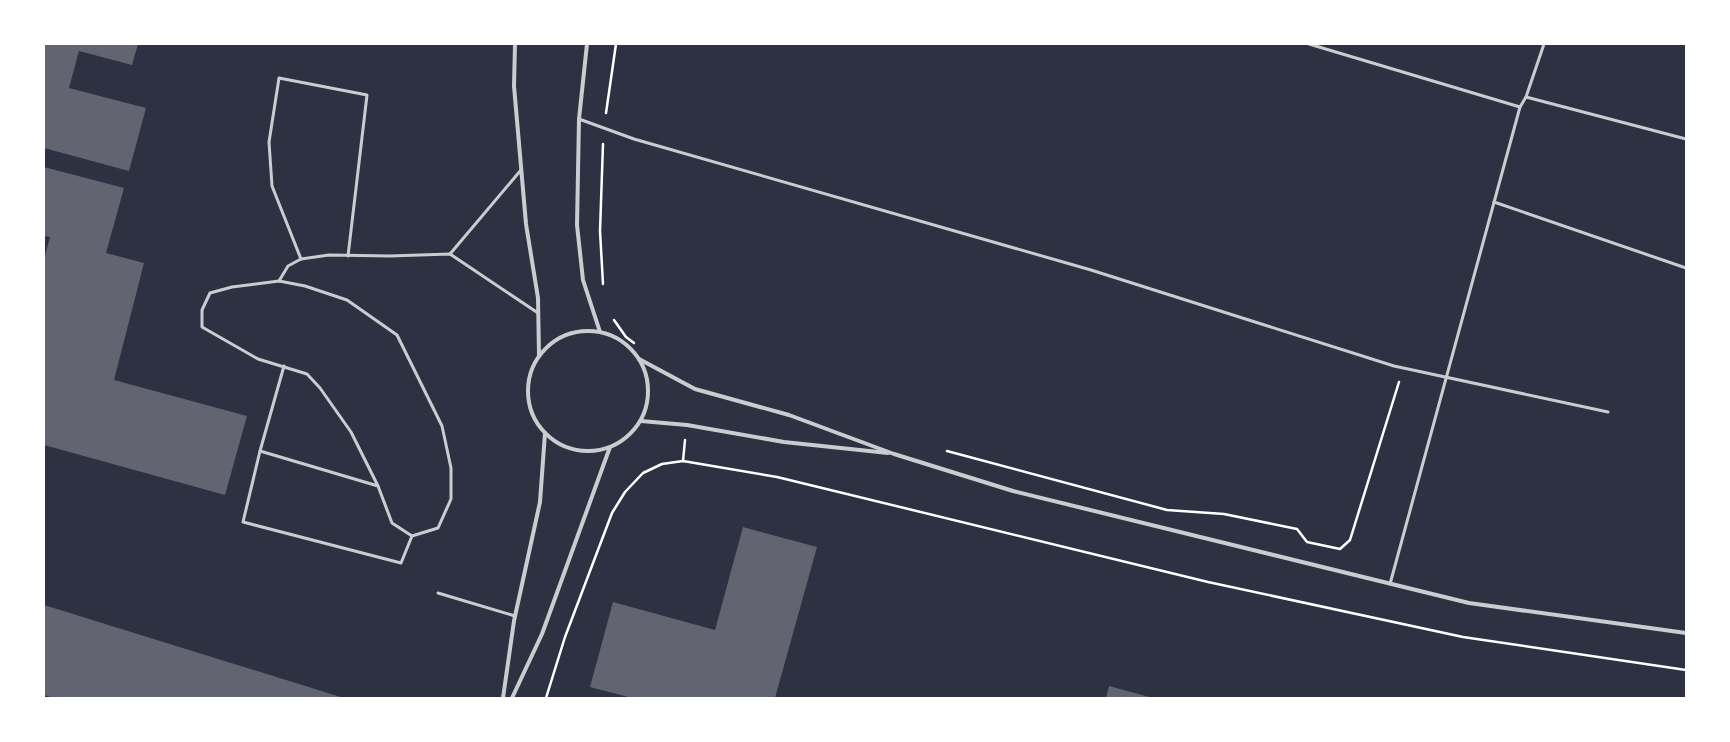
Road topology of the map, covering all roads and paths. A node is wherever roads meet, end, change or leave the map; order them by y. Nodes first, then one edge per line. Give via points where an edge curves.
1 (515, 44) edge
2 (587, 44) edge
3 (616, 44) edge
4 (1309, 44) edge
5 (1544, 44) edge
6 (1526, 97) junction
7 (1520, 107) junction
8 (579, 119) junction
9 (604, 128) junction
10 (1686, 139) edge
11 (522, 169) junction
12 (1494, 202) junction
13 (450, 254) junction
14 (348, 256) junction
15 (301, 259) junction
16 (1686, 268) edge
17 (279, 281) junction
18 (603, 286) dead end
19 (538, 313) junction
20 (613, 318) dead end
21 (600, 332) junction
22 (637, 346) dead end
23 (539, 355) junction
24 (639, 359) junction
25 (284, 366) junction
26 (1404, 368) junction
27 (1445, 377) junction
28 (1608, 412) dead end
29 (641, 421) junction
30 (545, 433) junction
31 (610, 447) junction
32 (260, 451) junction
33 (946, 451) dead end
34 (894, 454) junction
35 (378, 486) junction
36 (412, 536) junction
37 (1390, 584) junction
38 (438, 593) dead end
39 (515, 616) junction
40 (1686, 633) edge
41 (1686, 670) edge
42 (503, 698) edge
43 (512, 698) edge
44 (546, 698) edge

1 - 11 street via 514,86
2 - 8 street
3 - 9 path
4 - 7 lane
5 - 6 lane
6 - 7 lane
6 - 10 lane
7 - 12 lane
8 - 9 lane
8 - 21 street via 577,225 582,280
9 - 18 path via 600,232
9 - 26 lane via 634,139 1091,270
11 - 13 lane
11 - 19 street via 526,224 538,298
12 - 16 lane
12 - 27 lane
13 - 14 lane
13 - 19 lane
14 - 15 lane
14 - 15 lane via 367,95 279,78 269,142 272,186
15 - 17 lane via 288,266
17 - 25 lane via 232,287 210,293 202,310 202,328 258,359
17 - 36 lane via 305,286 347,300 397,335 413,365 442,426 452,468 451,499 438,528
19 - 23 street
20 - 22 path via 626,337
21 - 23 street via 582,331 565,335 551,343
21 - 24 street via 615,337 629,346
23 - 30 street via 531,370 527,386 528,404 535,420
24 - 29 street via 646,374 649,390 647,406
24 - 34 street via 695,389 789,415
25 - 32 lane
25 - 35 lane via 307,374 320,388 350,432
26 - 27 lane
26 - 33 path via 1350,540 1340,549 1307,542 1297,529 1224,514 1167,510
27 - 28 lane
27 - 37 lane
29 - 31 street via 628,437
29 - 34 street via 687,425 784,442
30 - 31 street via 559,444 575,450 593,451
30 - 39 street via 540,502
31 - 43 street via 542,634
32 - 35 lane
32 - 36 lane via 243,522 401,563
34 - 37 street via 1013,491
35 - 36 lane via 392,523
37 - 40 street via 1469,603
38 - 39 lane
39 - 42 street
41 - 44 path via 1463,637 1208,582 777,477 683,461 662,464 643,473 625,492 612,513 565,637

